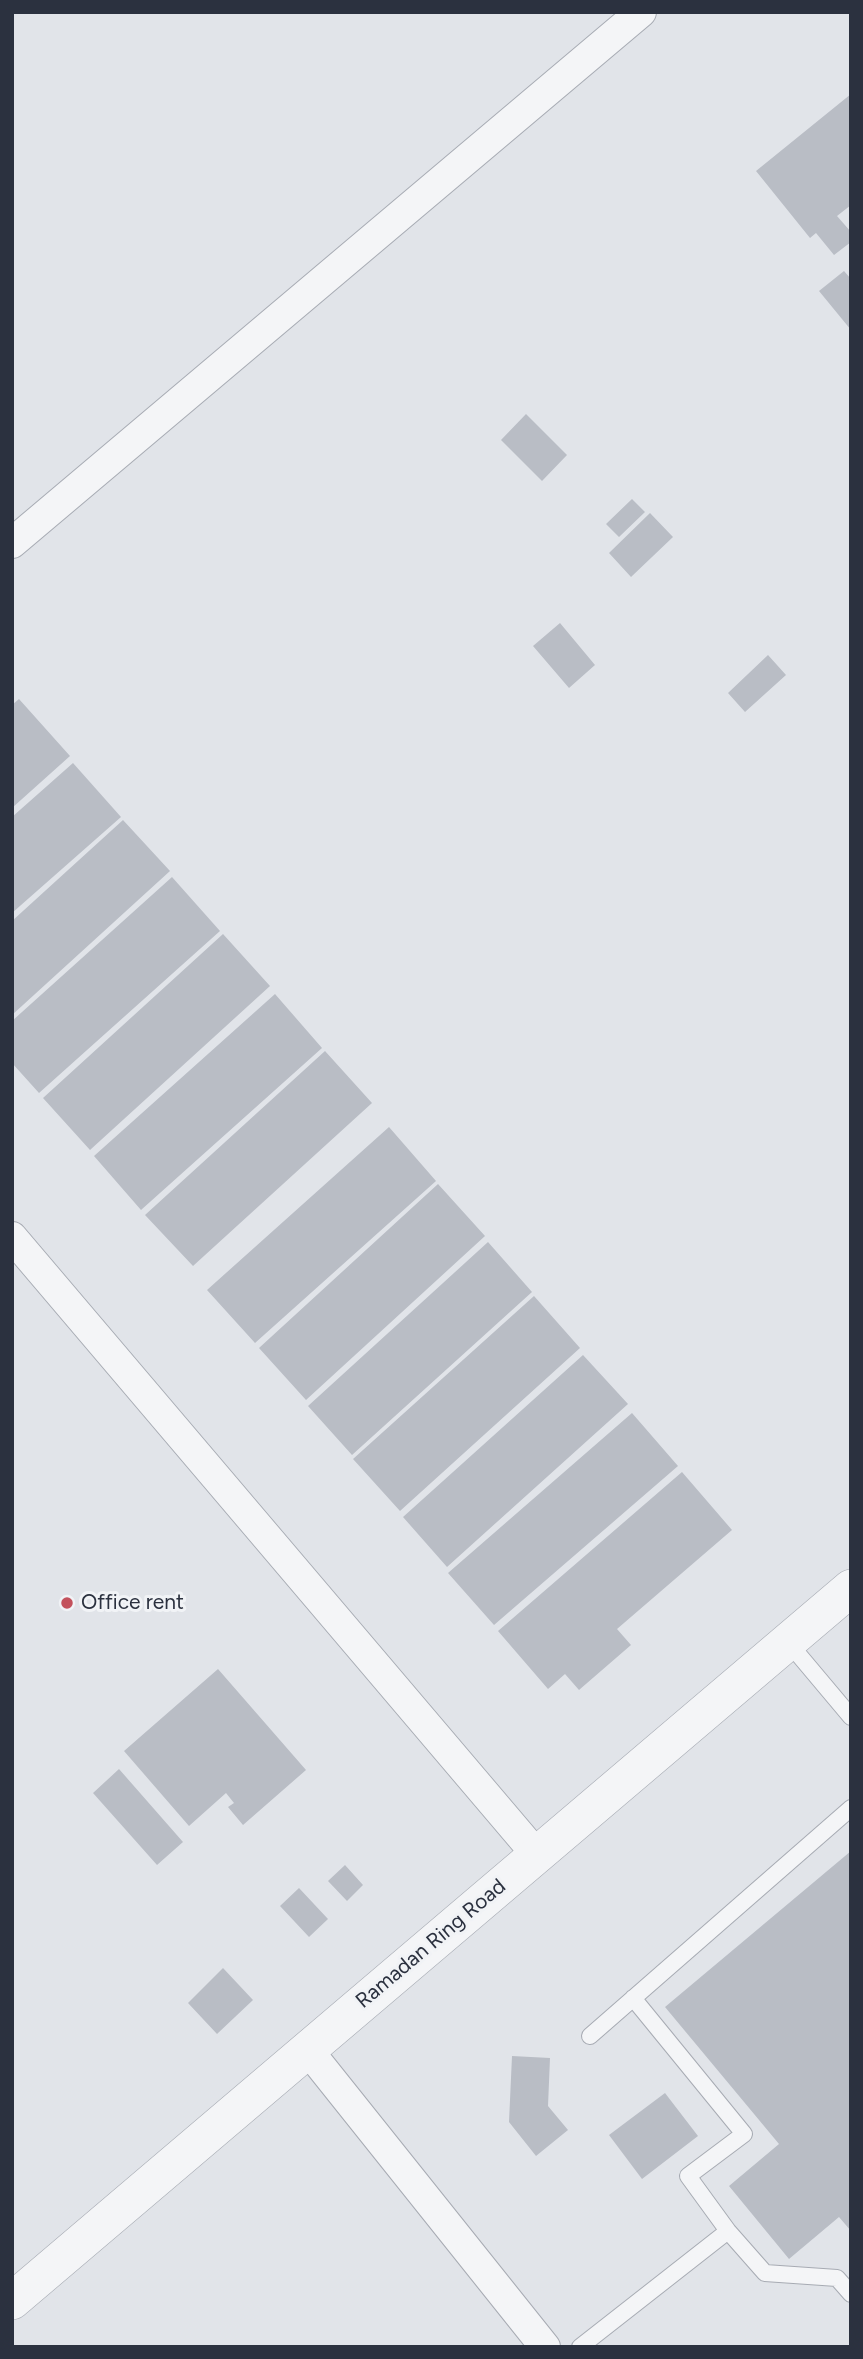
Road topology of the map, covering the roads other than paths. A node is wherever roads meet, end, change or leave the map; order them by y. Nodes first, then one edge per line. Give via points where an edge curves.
1 (641, 12) edge
2 (12, 543) edge
3 (12, 1237) edge
4 (851, 1588) edge
5 (788, 1642) junction
6 (851, 1717) edge
7 (851, 1808) edge
8 (537, 1854) junction
9 (633, 1998) junction
10 (590, 2036) dead end
11 (307, 2049) junction
12 (728, 2231) junction
13 (851, 2294) edge
14 (12, 2301) edge
15 (545, 2347) edge
16 (580, 2347) edge

1 - 2 street
3 - 8 street
4 - 5 street, Ramadan Ring Road
5 - 6 lane
5 - 8 street, Ramadan Ring Road
7 - 9 lane
8 - 11 street, Ramadan Ring Road
9 - 10 lane
9 - 12 lane via 744,2134 688,2176
11 - 14 street, Ramadan Ring Road
11 - 15 street
12 - 13 lane via 765,2273 837,2278
12 - 16 lane

